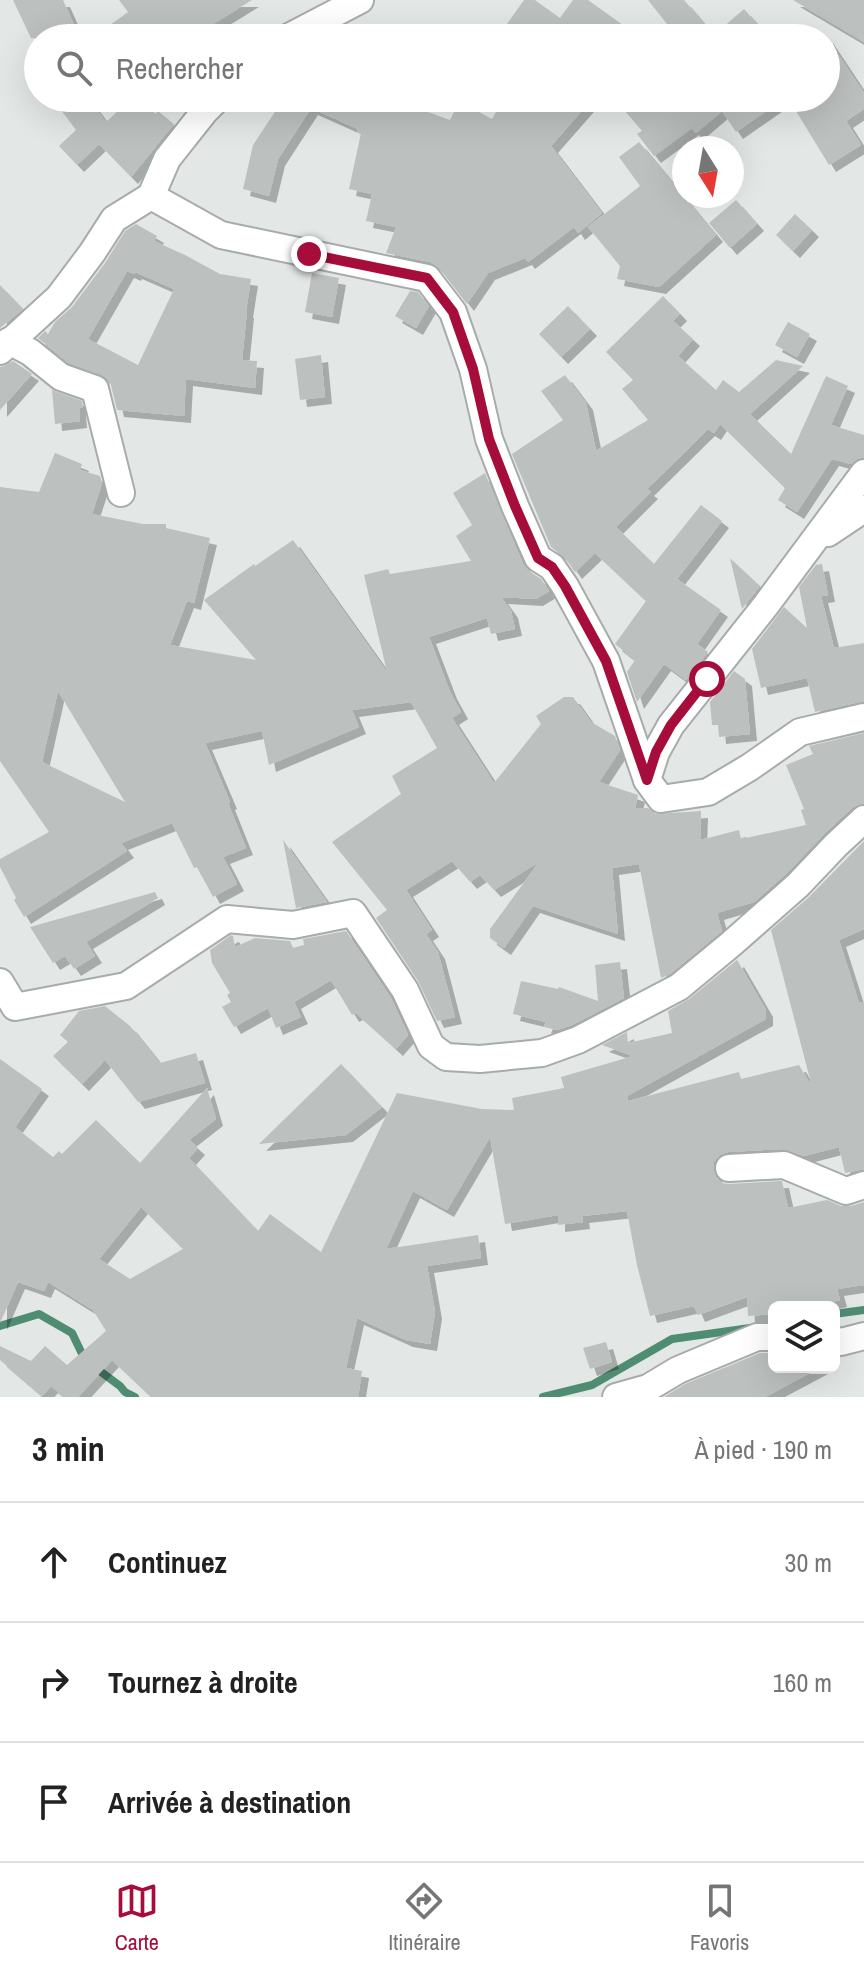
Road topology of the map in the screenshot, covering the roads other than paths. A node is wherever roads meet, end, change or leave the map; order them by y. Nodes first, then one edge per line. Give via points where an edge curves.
1 (360, 0) edge
2 (314, 24) edge
3 (204, 112) edge
4 (151, 196) junction
5 (4, 346) edge
6 (864, 473) edge
7 (121, 493) dead end
8 (864, 509) edge
9 (812, 543) junction
10 (864, 717) edge
11 (647, 780) junction
12 (864, 819) edge
13 (0, 982) edge
14 (729, 1168) dead end
15 (864, 1185) edge
16 (864, 1336) edge
17 (768, 1337) edge
18 (840, 1342) edge
19 (616, 1397) edge

1 - 2 street
3 - 4 street via 167,159
4 - 5 street via 114,219 59,297
4 - 11 street via 221,235 427,278 453,312 489,439 538,558 565,586 606,661
5 - 7 street via 30,352 61,377 95,389
6 - 9 street
8 - 9 street
9 - 11 street via 671,725
10 - 11 street via 800,732 708,792 661,799
12 - 13 street via 798,885 679,987 542,1053 446,1057 431,1046 405,990 353,913 293,925 227,919 126,986 15,1007
14 - 15 street via 784,1165 846,1191
16 - 18 street
17 - 19 street via 757,1337 648,1388

